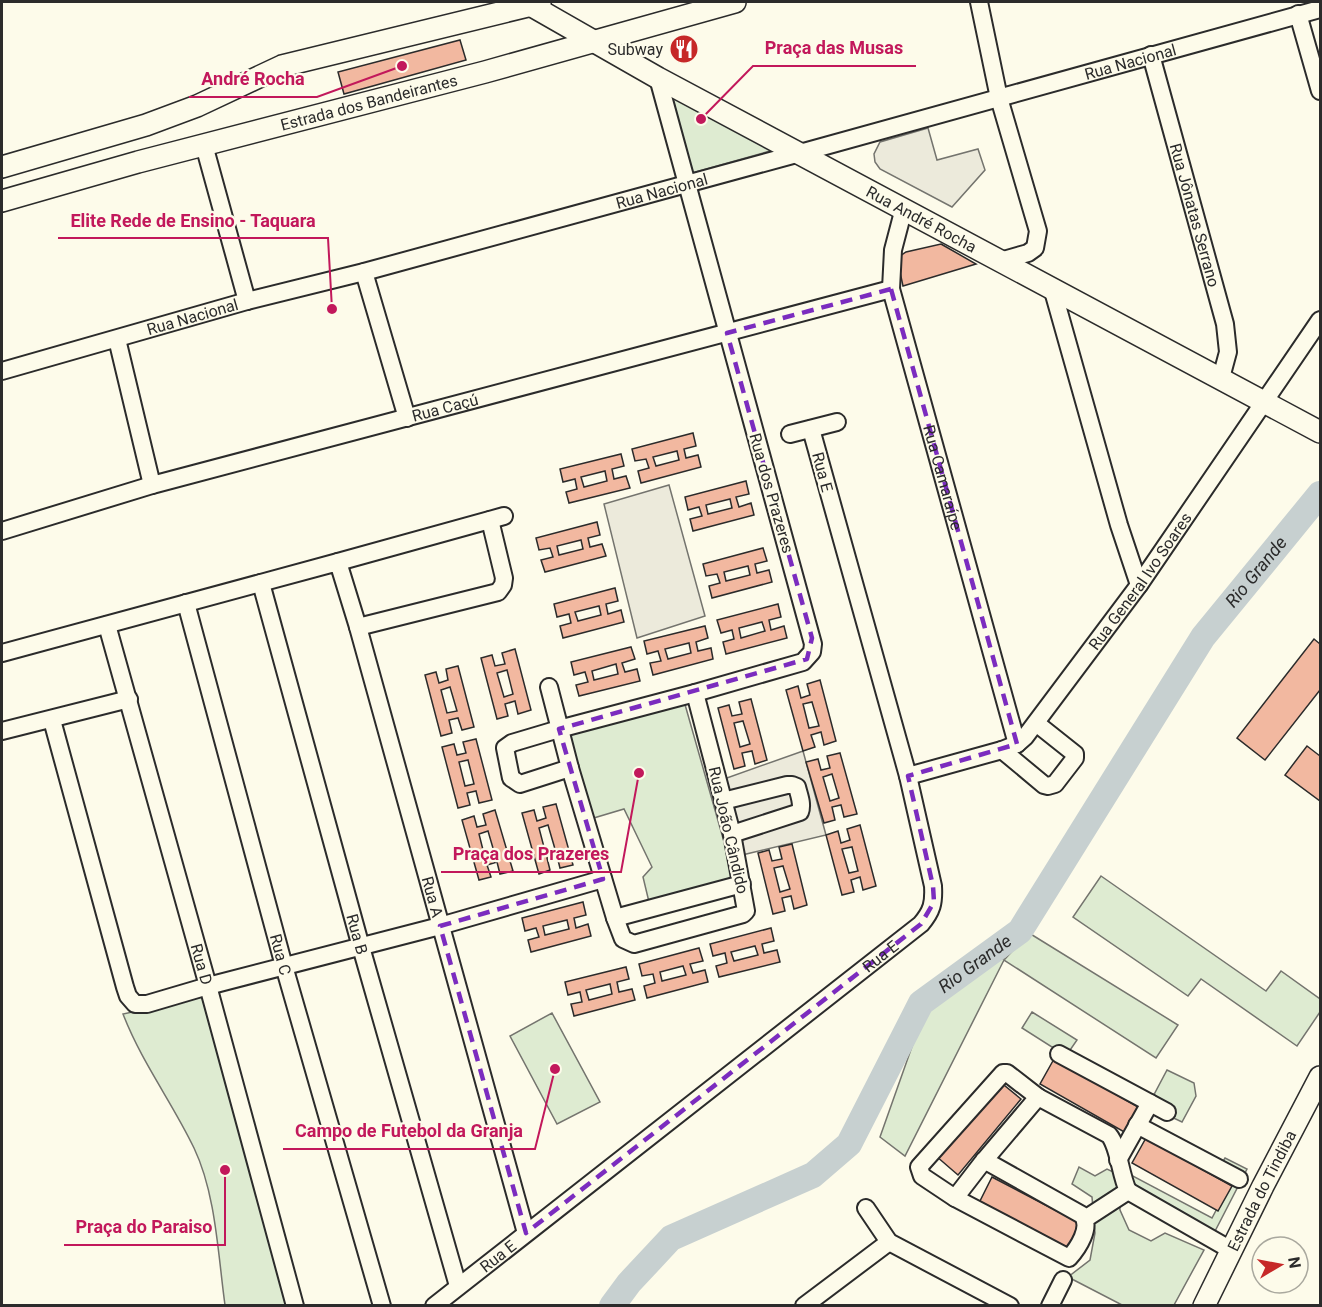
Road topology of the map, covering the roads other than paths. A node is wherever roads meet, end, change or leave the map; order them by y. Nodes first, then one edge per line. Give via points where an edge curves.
1 (735, 2) edge
2 (979, 2) edge
3 (534, 3) edge
4 (1320, 9) edge
5 (463, 11) edge
6 (1298, 14) junction
7 (595, 41) junction
8 (1151, 55) junction
9 (658, 78) junction
10 (1320, 92) edge
11 (999, 98) junction
12 (204, 145) junction
13 (800, 153) junction
14 (2, 166) edge
15 (686, 183) junction
16 (2, 201) edge
17 (904, 208) junction
18 (1000, 261) junction
19 (364, 272) junction
20 (891, 289) junction
21 (1053, 291) junction
22 (247, 301) junction
23 (1320, 320) edge
24 (727, 333) junction
25 (117, 339) junction
26 (2, 371) edge
27 (1221, 378) junction
28 (1263, 401) junction
29 (407, 418) junction
30 (837, 422) dead end
31 (811, 429) junction
32 (1320, 432) edge
33 (790, 434) dead end
34 (152, 485) junction
35 (2, 531) edge
36 (338, 562) junction
37 (261, 583) junction
38 (1139, 585) junction
39 (186, 603) junction
40 (107, 625) junction
41 (358, 627) junction
42 (2, 653) edge
43 (549, 687) dead end
44 (695, 693) junction
45 (129, 699) junction
46 (52, 720) junction
47 (1036, 723) junction
48 (559, 729) junction
49 (2, 731) edge
50 (1010, 747) junction
51 (570, 768) junction
52 (908, 776) junction
53 (723, 801) junction
54 (732, 834) junction
55 (603, 879) junction
56 (742, 884) junction
57 (615, 918) junction
58 (440, 926) junction
59 (361, 947) junction
60 (284, 966) junction
61 (208, 986) junction
62 (1059, 1054) dead end
63 (1320, 1077) edge
64 (1038, 1097) junction
65 (1150, 1103) junction
66 (1167, 1112) dead end
67 (1137, 1125) junction
68 (984, 1160) junction
69 (1118, 1160) junction
70 (1239, 1179) dead end
71 (1128, 1191) junction
72 (956, 1198) junction
73 (866, 1208) dead end
74 (1085, 1219) junction
75 (526, 1233) junction
76 (889, 1242) junction
77 (1231, 1250) junction
78 (1063, 1280) dead end
79 (458, 1286) junction
80 (295, 1305) edge
81 (382, 1305) edge
82 (434, 1305) edge
83 (804, 1305) edge
84 (1010, 1305) edge
85 (1050, 1305) edge
86 (1204, 1305) edge

1 - 7 main road, Estrada dos Bandeirantes
2 - 11 street
3 - 5 main road
3 - 7 main road, Rua André Rocha
4 - 6 street, Rua Nacional
5 - 14 main road via 282,66 146,125
6 - 8 street, Rua Nacional
6 - 10 street
7 - 9 main road, Rua André Rocha
7 - 12 main road, Estrada dos Bandeirantes
8 - 11 street, Rua Nacional
8 - 27 street, Rua Jônatas Serrano via 1225,324 1228,352
9 - 13 main road, Rua André Rocha
9 - 15 street, Rua dos Prazeres
11 - 13 street, Rua Nacional
11 - 18 street via 1038,231 1035,248
12 - 16 main road, Estrada dos Bandeirantes
12 - 22 street
13 - 15 street, Rua Nacional
13 - 17 main road, Rua André Rocha
15 - 19 street, Rua Nacional
15 - 24 street, Rua dos Prazeres
17 - 18 main road, Rua André Rocha
17 - 20 street, Rua Camaraípe via 893,250
18 - 21 main road, Rua André Rocha
19 - 22 street, Rua Nacional
19 - 29 street
20 - 24 street, Rua Caçú
20 - 50 street, Rua Camaraípe
21 - 27 main road, Rua André Rocha
21 - 38 street
22 - 25 street, Rua Nacional
23 - 28 street, Rua General Ivo Soares
24 - 29 street, Rua Caçú
24 - 44 street, Rua dos Prazeres via 813,644 812,652 803,662
25 - 26 street, Rua Nacional
25 - 34 street
27 - 28 main road, Rua André Rocha
28 - 32 main road, Rua André Rocha
28 - 38 street, Rua General Ivo Soares
29 - 34 street, Rua Caçú
30 - 31 street
31 - 33 street
31 - 52 street, Rua E
34 - 35 street, Rua Caçú
36 - 37 street
36 - 41 street, Rua A
36 - 41 street via 497,518 504,578 498,592
37 - 39 street
37 - 59 street, Rua B
38 - 47 street, Rua General Ivo Soares
39 - 40 street
39 - 60 street, Rua C
40 - 42 street
40 - 45 street, Rua D
41 - 58 street, Rua A
43 - 48 street
44 - 48 street, Rua dos Prazeres
44 - 53 street, Rua João Cândido
45 - 46 street
45 - 61 street, Rua D
46 - 49 street
46 - 61 street via 128,996 135,1004 147,1004
47 - 50 street, Rua General Ivo Soares
47 - 50 street via 1076,754 1055,784 1044,784
48 - 51 street
48 - 51 street, Rua dos Prazeres via 508,744 505,753 512,778 520,784
50 - 52 street
51 - 55 street
52 - 75 street, Rua E via 933,886 930,914
53 - 54 street, Rua João Cândido
53 - 54 street via 787,784 797,787 800,812
54 - 56 street, Rua João Cândido
55 - 57 street
55 - 58 street
56 - 57 street
56 - 57 street, Rua João Cândido via 746,906 743,914 634,944 623,939
58 - 59 street
58 - 75 street, Rua A
59 - 60 street
59 - 79 street, Rua B
60 - 61 street
60 - 81 street, Rua C
61 - 80 street, Rua D
62 - 65 street
63 - 77 main road, Estrada do Tindiba
64 - 68 street
64 - 69 street via 1109,1136
64 - 72 street via 1003,1073 919,1167 922,1176
65 - 66 street
65 - 67 street
67 - 69 street
67 - 70 street
68 - 72 street
68 - 74 street
69 - 71 street
71 - 74 street
71 - 77 street
72 - 74 street via 1066,1258 1072,1256 1086,1229
73 - 76 street
75 - 79 street, Rua E
76 - 83 street
76 - 84 street
77 - 86 main road, Estrada do Tindiba
78 - 85 street
79 - 82 street, Rua E

